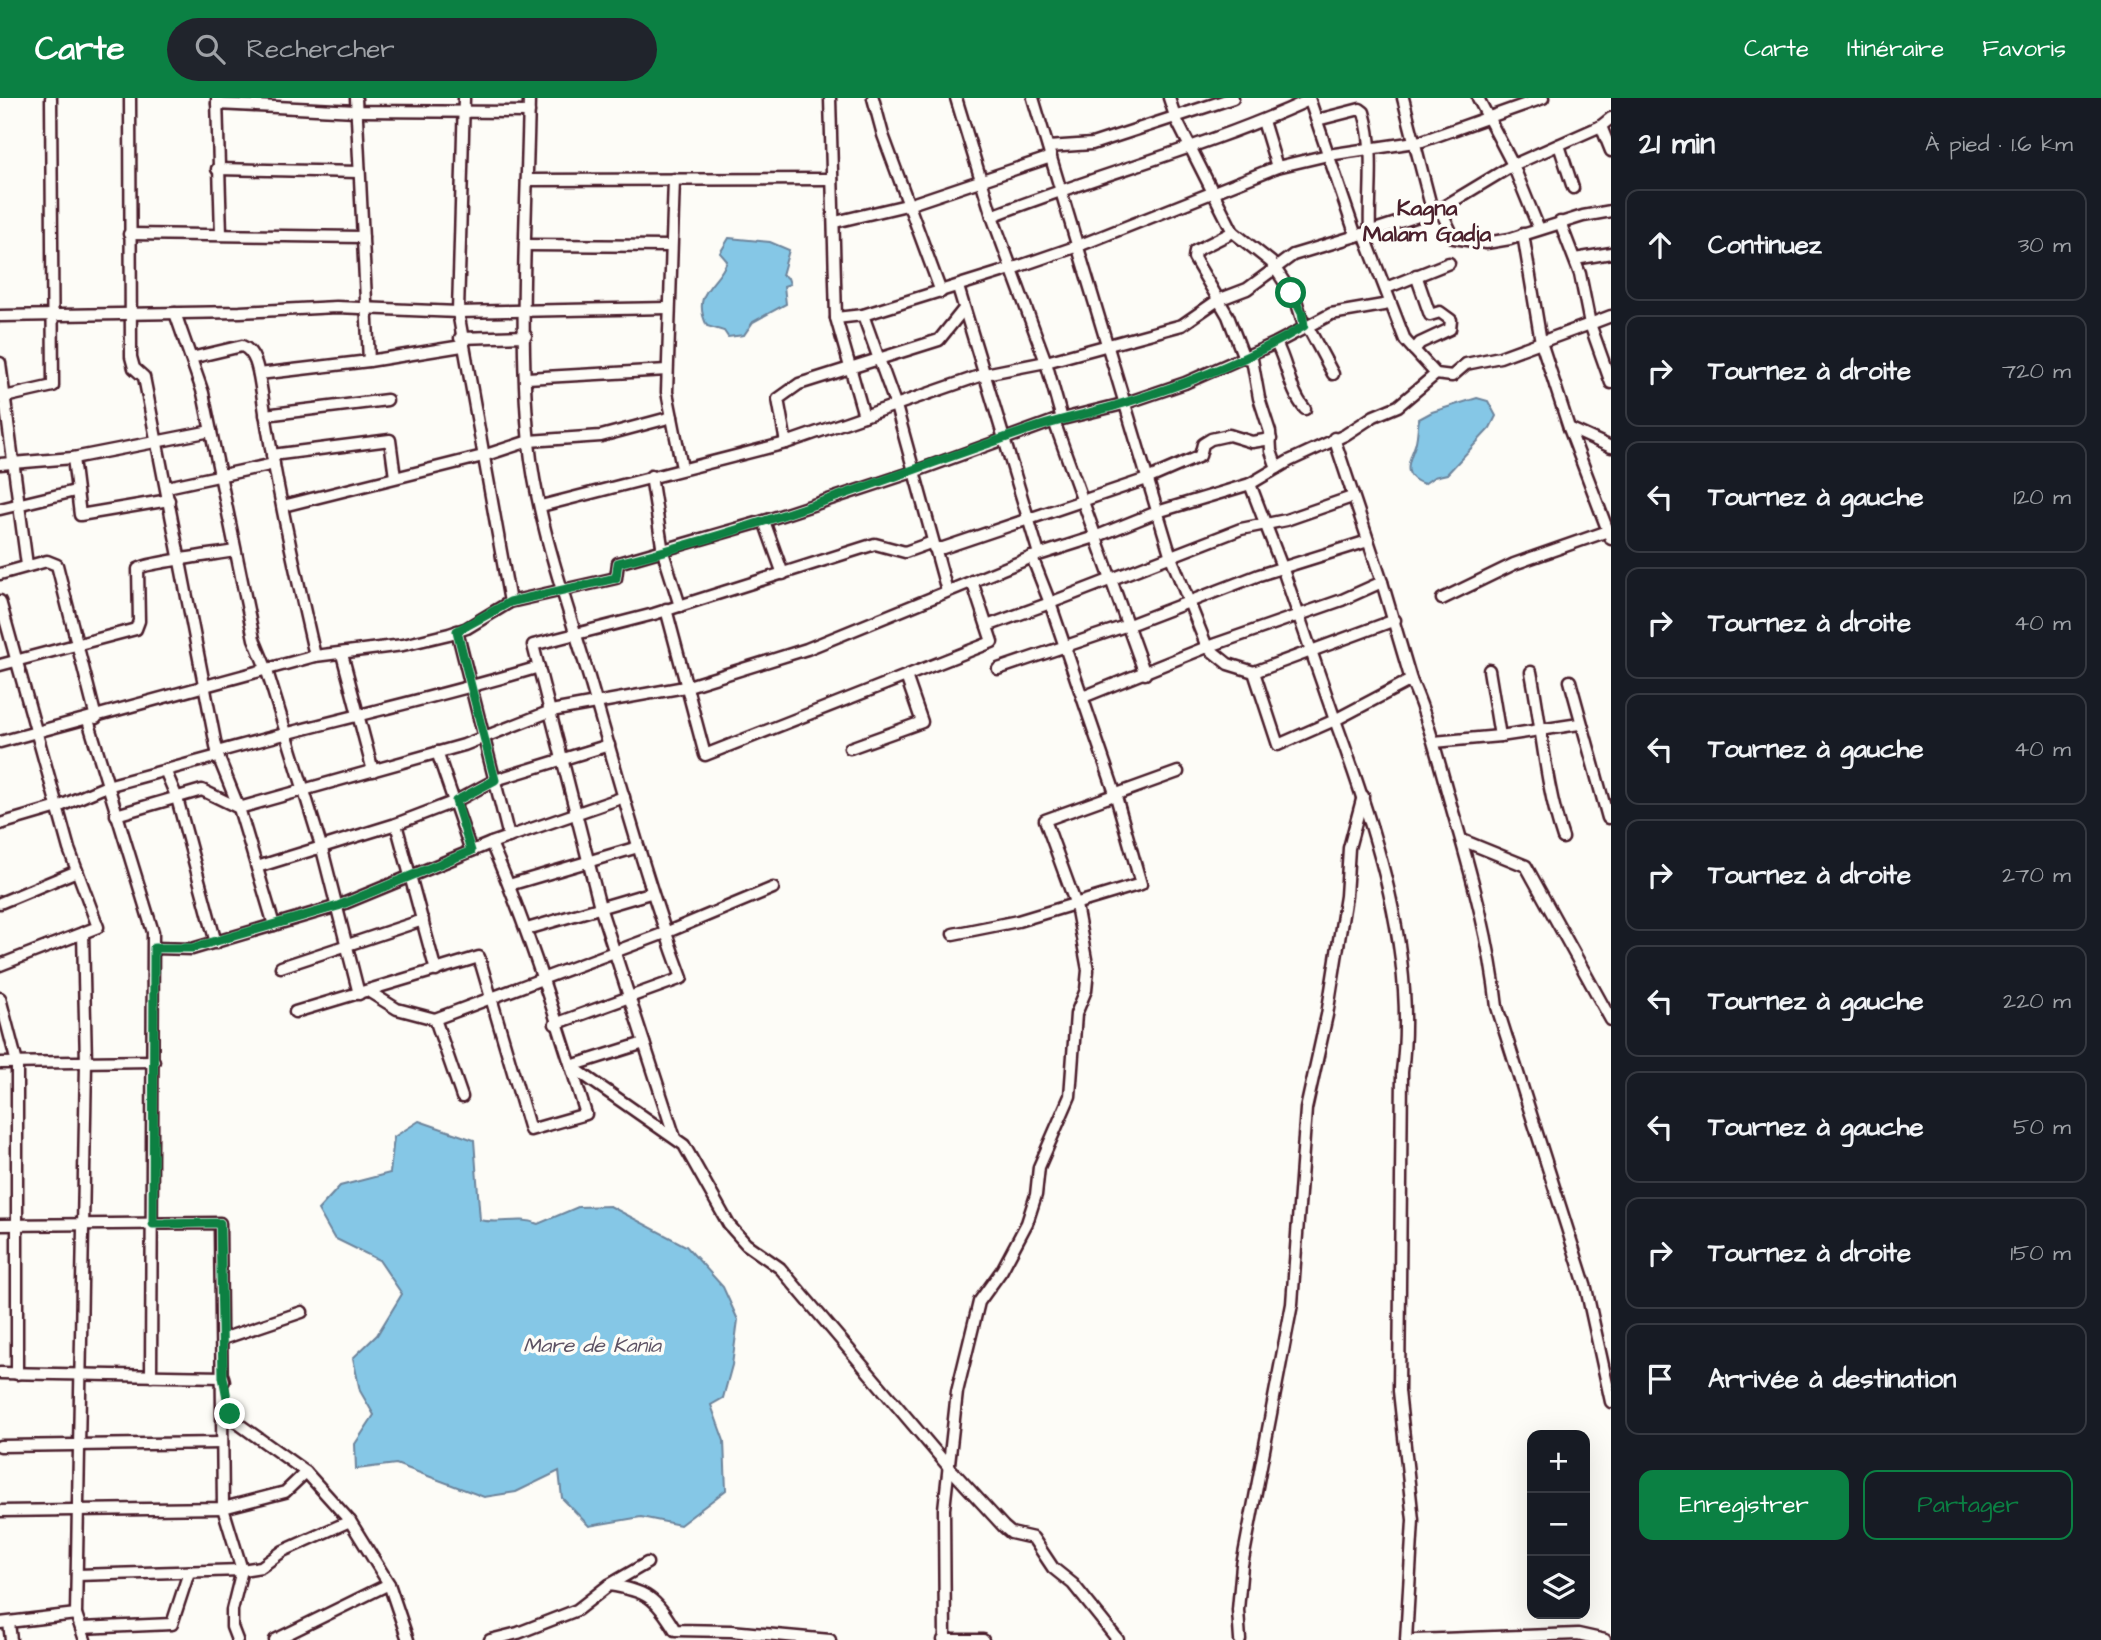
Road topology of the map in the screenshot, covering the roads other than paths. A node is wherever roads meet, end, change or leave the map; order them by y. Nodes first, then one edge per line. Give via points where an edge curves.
1 (51, 98) edge
2 (130, 98) edge
3 (356, 98) edge
4 (464, 98) edge
5 (529, 98) edge
6 (830, 98) edge
7 (873, 98) edge
8 (956, 98) edge
9 (1033, 98) edge
10 (1169, 98) edge
11 (1234, 98) edge
12 (1403, 98) edge
13 (1478, 98) edge
14 (1544, 98) edge
15 (1309, 99) edge
16 (1527, 100) edge
17 (217, 101) edge
18 (356, 111) junction
19 (464, 111) junction
20 (528, 112) junction
21 (1488, 118) junction
22 (1611, 118) edge
23 (1176, 119) junction
24 (1317, 120) junction
25 (1263, 121) junction
26 (1601, 126) junction
27 (1415, 141) junction
28 (1192, 145) junction
29 (1559, 145) junction
30 (1372, 147) junction
31 (1049, 152) junction
32 (1611, 152) edge
33 (1328, 155) junction
34 (1513, 165) junction
35 (1277, 167) junction
36 (217, 169) junction
37 (359, 172) junction
38 (674, 179) junction
39 (832, 179) junction
40 (527, 180) junction
41 (981, 183) junction
42 (1573, 188) dead end
43 (1061, 189) junction
44 (1214, 191) junction
45 (911, 204) junction
46 (1436, 209) junction
47 (1611, 211) edge
48 (992, 216) junction
49 (835, 222) junction
50 (1560, 222) junction
51 (1539, 229) junction
52 (1233, 232) junction
53 (129, 234) junction
54 (221, 234) junction
55 (1363, 234) junction
56 (1523, 234) junction
57 (363, 237) junction
58 (526, 245) junction
59 (671, 246) junction
60 (1078, 246) junction
61 (1611, 253) edge
62 (1575, 259) junction
63 (1449, 263) dead end
64 (1275, 268) junction
65 (1011, 270) junction
66 (1416, 275) junction
67 (958, 287) junction
68 (1386, 288) junction
69 (941, 292) junction
70 (1218, 300) junction
71 (1389, 304) junction
72 (668, 308) junction
73 (366, 309) junction
74 (963, 310) junction
75 (458, 312) junction
76 (526, 312) junction
77 (175, 313) junction
78 (129, 314) junction
79 (863, 315) junction
80 (0, 316) edge
81 (52, 316) junction
82 (1611, 316) edge
83 (836, 318) junction
84 (1590, 324) junction
85 (1304, 326) junction
86 (526, 336) junction
87 (461, 342) junction
88 (1541, 342) junction
89 (1276, 343) junction
90 (1108, 346) junction
91 (1414, 350) junction
92 (191, 358) junction
93 (1244, 358) junction
94 (879, 360) junction
95 (369, 361) junction
96 (1046, 362) junction
97 (0, 363) edge
98 (667, 370) junction
99 (850, 370) junction
100 (259, 374) junction
101 (985, 374) junction
102 (1333, 374) dead end
103 (1436, 374) junction
104 (527, 378) junction
105 (1611, 382) edge
106 (2, 397) edge
107 (387, 400) dead end
108 (1123, 404) junction
109 (896, 406) junction
110 (1305, 410) dead end
111 (265, 415) junction
112 (864, 416) junction
113 (672, 418) junction
114 (1058, 420) junction
115 (1569, 428) junction
116 (211, 431) junction
117 (1334, 438) junction
118 (1002, 439) junction
119 (1271, 439) junction
120 (529, 441) junction
121 (157, 442) junction
122 (786, 443) junction
123 (1611, 447) edge
124 (482, 456) junction
125 (73, 458) junction
126 (273, 459) junction
127 (13, 463) junction
128 (0, 464) edge
129 (682, 468) junction
130 (1277, 468) junction
131 (916, 471) junction
132 (220, 475) junction
133 (651, 476) junction
134 (395, 477) junction
135 (1147, 480) junction
136 (1250, 484) junction
137 (167, 487) junction
138 (75, 491) junction
139 (1352, 497) junction
140 (169, 500) junction
141 (1081, 500) junction
142 (21, 504) junction
143 (283, 506) junction
144 (541, 506) junction
145 (0, 509) edge
146 (1157, 512) junction
147 (1029, 520) junction
148 (764, 521) junction
149 (1267, 525) junction
150 (1609, 535) edge
151 (1095, 537) junction
152 (1368, 541) junction
153 (934, 545) junction
154 (235, 551) junction
155 (663, 552) junction
156 (1035, 555) junction
157 (1171, 556) junction
158 (181, 561) junction
159 (27, 565) junction
160 (1282, 567) junction
161 (0, 574) edge
162 (783, 574) junction
163 (1111, 580) junction
164 (972, 581) junction
165 (1382, 582) junction
166 (562, 591) junction
167 (947, 591) junction
168 (1442, 599) dead end
169 (0, 601) edge
170 (510, 602) junction
171 (1190, 602) junction
172 (1050, 603) junction
173 (680, 606) junction
174 (666, 609) junction
175 (1300, 615) junction
176 (1395, 620) junction
177 (1127, 625) junction
178 (987, 626) junction
179 (457, 631) junction
180 (575, 632) junction
181 (76, 645) junction
182 (1065, 645) junction
183 (1207, 647) junction
184 (1310, 653) junction
185 (342, 654) junction
186 (315, 656) junction
187 (16, 662) junction
188 (0, 665) edge
189 (539, 667) junction
190 (266, 668) junction
191 (998, 669) dead end
192 (1489, 670) dead end
193 (1254, 672) junction
194 (1531, 673) dead end
195 (1145, 674) junction
196 (906, 676) junction
197 (1411, 681) junction
198 (1570, 681) dead end
199 (205, 687) junction
200 (472, 687) junction
201 (685, 687) junction
202 (1083, 697) junction
203 (596, 703) junction
204 (551, 711) junction
205 (359, 713) junction
206 (92, 719) junction
207 (1335, 720) junction
208 (1579, 724) junction
209 (1542, 730) junction
210 (35, 733) junction
211 (286, 733) junction
212 (484, 736) junction
213 (1500, 736) junction
214 (0, 742) edge
215 (1434, 743) junction
216 (609, 746) junction
217 (850, 747) dead end
218 (437, 752) junction
219 (217, 754) junction
220 (563, 759) junction
221 (165, 770) junction
222 (373, 771) junction
223 (1178, 772) dead end
224 (495, 780) junction
225 (107, 786) junction
226 (304, 792) junction
227 (1115, 793) junction
228 (1363, 795) junction
229 (624, 797) junction
230 (177, 798) junction
231 (456, 801) junction
232 (58, 807) junction
233 (239, 808) junction
234 (577, 814) junction
235 (116, 815) junction
236 (1608, 818) dead end
237 (0, 824) edge
238 (396, 824) junction
239 (509, 837) junction
240 (1563, 838) dead end
241 (1462, 840) junction
242 (491, 843) junction
243 (638, 847) junction
244 (322, 849) junction
245 (471, 851) junction
246 (588, 861) junction
247 (257, 867) junction
248 (77, 871) junction
249 (411, 878) junction
250 (509, 885) junction
251 (773, 888) dead end
252 (650, 893) junction
253 (0, 903) edge
254 (1076, 905) junction
255 (338, 906) junction
256 (600, 907) junction
257 (423, 920) junction
258 (274, 925) junction
259 (527, 929) junction
260 (83, 933) junction
261 (665, 933) junction
262 (953, 934) dead end
263 (216, 943) junction
264 (348, 947) junction
265 (154, 948) junction
266 (614, 950) junction
267 (0, 965) edge
268 (281, 967) dead end
269 (436, 971) junction
270 (540, 978) junction
271 (364, 993) junction
272 (629, 996) junction
273 (492, 997) junction
274 (0, 998) edge
275 (295, 1012) dead end
276 (435, 1019) junction
277 (1611, 1020) edge
278 (555, 1024) junction
279 (644, 1043) junction
280 (154, 1061) junction
281 (0, 1063) edge
282 (17, 1063) junction
283 (86, 1063) junction
284 (571, 1066) junction
285 (462, 1097) dead end
286 (675, 1138) junction
287 (153, 1224) junction
288 (17, 1225) junction
289 (83, 1225) junction
290 (0, 1226) edge
291 (302, 1311) dead end
292 (222, 1339) junction
293 (0, 1373) edge
294 (17, 1374) junction
295 (79, 1375) junction
296 (151, 1376) junction
297 (223, 1377) junction
298 (1611, 1402) edge
299 (222, 1443) junction
300 (79, 1445) junction
301 (0, 1446) edge
302 (947, 1465) junction
303 (306, 1472) junction
304 (223, 1508) junction
305 (78, 1510) junction
306 (0, 1511) edge
307 (350, 1521) junction
308 (647, 1563) dead end
309 (242, 1570) junction
310 (189, 1572) junction
311 (77, 1575) junction
312 (389, 1584) junction
313 (609, 1585) junction
314 (76, 1614) junction
315 (4, 1623) edge
316 (81, 1628) junction
317 (675, 1635) edge
318 (11, 1640) edge
319 (85, 1640) edge
320 (237, 1640) edge
321 (275, 1640) edge
322 (408, 1640) edge
323 (490, 1640) edge
324 (830, 1640) edge
325 (944, 1640) edge
326 (983, 1640) edge
327 (1118, 1640) edge
328 (1240, 1640) edge
329 (1405, 1640) edge
330 (1415, 1640) edge
331 (1605, 1640) edge

1 - 81 street
2 - 53 street
3 - 18 street
4 - 19 street
5 - 20 street
6 - 39 street
7 - 45 street
8 - 41 street
9 - 31 street
10 - 23 street
11 - 23 street
12 - 27 street
13 - 21 street
14 - 16 street
15 - 24 street
15 - 25 street
16 - 21 street
17 - 18 street
17 - 36 street
18 - 19 street
18 - 37 street
19 - 20 street
19 - 75 street
20 - 40 street
21 - 27 street
21 - 34 street
22 - 26 street
23 - 28 street
23 - 31 street
24 - 30 street via 1362,110
24 - 33 street
25 - 28 street
25 - 35 street
26 - 29 street
26 - 32 street
27 - 30 street
27 - 46 street via 1420,173
28 - 43 street
28 - 44 street
29 - 34 street
29 - 42 street
30 - 33 street
30 - 55 street via 1373,178
31 - 41 street
31 - 43 street
33 - 35 street
33 - 55 street
34 - 46 street
34 - 51 street
35 - 44 street
36 - 37 street
36 - 54 street
37 - 57 street
38 - 39 street
38 - 40 street
38 - 59 street
39 - 49 street
40 - 58 street
41 - 45 street
41 - 48 street
43 - 48 street
43 - 60 street
44 - 52 street
44 - 60 street
45 - 49 street
45 - 69 street
46 - 55 street
46 - 56 street via 1454,238 1486,243
47 - 50 street
48 - 65 street
49 - 83 street
50 - 51 street
50 - 62 street
51 - 56 street
52 - 64 street
52 - 70 street via 1193,253
53 - 54 street
53 - 78 street
54 - 57 street
55 - 64 street via 1293,255
55 - 68 street
56 - 88 street
57 - 73 street
58 - 59 street
58 - 76 street
59 - 72 street
60 - 65 street
60 - 90 street
61 - 62 street
62 - 84 street
63 - 66 street
64 - 70 street via 1247,289
64 - 85 street via 1302,313
65 - 67 street
65 - 96 street
66 - 68 street
66 - 91 street via 1429,313 1443,313 1451,320 1450,329
67 - 69 street
67 - 74 street
68 - 71 street
69 - 79 street
70 - 90 street via 1182,325
70 - 93 street
71 - 85 street via 1346,309
71 - 91 street
72 - 76 street
72 - 98 street
73 - 75 street
73 - 77 street
73 - 95 street
74 - 94 street via 939,340
74 - 101 street
75 - 76 street
75 - 87 street
76 - 86 street
77 - 78 street
77 - 92 street
78 - 81 street
78 - 121 street via 131,357 144,377
79 - 83 street
79 - 94 street
80 - 81 street
81 - 106 street via 53,386
82 - 84 street
83 - 99 street
84 - 88 street
84 - 105 street
85 - 89 street
85 - 102 street
86 - 87 street
86 - 104 street
87 - 95 street
87 - 124 street
88 - 103 street via 1466,363 1452,376
88 - 115 street
89 - 93 street
89 - 110 street
90 - 96 street
90 - 108 street
91 - 103 street
92 - 100 street via 242,346 251,352
92 - 116 street
93 - 108 street
93 - 119 street via 1255,364
94 - 99 street
94 - 109 street
95 - 100 street
96 - 101 street
96 - 114 street
97 - 106 street
98 - 104 street
98 - 113 street
99 - 112 street
99 - 122 street via 799,384 778,399
100 - 111 street
101 - 109 street
101 - 118 street
103 - 117 street via 1398,406
104 - 120 street
106 - 127 street
107 - 111 street
108 - 114 street
108 - 135 street
109 - 112 street
109 - 131 street
111 - 126 street
112 - 122 street
113 - 120 street via 601,436
113 - 129 street
114 - 118 street
114 - 141 street
115 - 123 street
115 - 150 street
116 - 121 street
116 - 132 street
117 - 130 street
117 - 139 street
118 - 131 street
118 - 147 street
119 - 130 street
119 - 135 street via 1251,442 1229,435 1211,439 1203,444 1200,456
120 - 124 street
120 - 144 street
121 - 125 street
121 - 137 street
122 - 129 street
124 - 134 street
124 - 170 street
125 - 127 street
125 - 138 street
126 - 132 street
126 - 134 street via 390,440
126 - 143 street
127 - 128 street
127 - 142 street
129 - 133 street
130 - 136 street
131 - 148 street
131 - 153 street
132 - 137 street
132 - 154 street
133 - 144 street
133 - 155 street
134 - 143 street
135 - 141 street
135 - 146 street
136 - 146 street
136 - 149 street
137 - 140 street
138 - 140 street via 80,515
138 - 142 street
139 - 149 street
139 - 152 street
140 - 158 street
141 - 147 street
141 - 151 street
142 - 145 street
142 - 159 street
143 - 186 street
144 - 166 street
146 - 151 street
146 - 157 street
147 - 153 street via 963,542
147 - 156 street
148 - 155 street
148 - 162 street
149 - 157 street via 1241,529
149 - 160 street
150 - 168 street via 1514,564
151 - 156 street
151 - 163 street
152 - 160 street
152 - 165 street
153 - 162 street via 905,552 874,544
153 - 167 street
154 - 158 street
154 - 190 street via 254,639
155 - 166 street via 618,563 616,578
155 - 173 street
156 - 164 street
156 - 172 street
157 - 163 street
157 - 171 street
158 - 181 street via 143,564 138,569 136,629
158 - 199 street
159 - 161 street
159 - 181 street via 51,561 57,565
160 - 171 street
160 - 175 street
162 - 173 street
163 - 172 street
163 - 177 street
164 - 167 street
164 - 178 street
165 - 175 street
165 - 176 street
166 - 170 street
166 - 180 street
167 - 201 street via 807,649
169 - 187 street
170 - 179 street
171 - 177 street
171 - 183 street
172 - 178 street
172 - 182 street
173 - 174 street
174 - 180 street
174 - 201 street
175 - 183 street
175 - 184 street
176 - 184 street
176 - 197 street
177 - 182 street
177 - 195 street
178 - 196 street via 992,642
179 - 185 street
179 - 200 street
180 - 189 street via 533,645
180 - 203 street
181 - 187 street
181 - 206 street
182 - 191 street
182 - 202 street
183 - 193 street via 1228,664
183 - 195 street
184 - 193 street
184 - 207 street
185 - 186 street
185 - 205 street
186 - 190 street
187 - 188 street
187 - 210 street
189 - 200 street
189 - 204 street
190 - 199 street
190 - 211 street
192 - 213 street
193 - 207 street via 1278,744
194 - 209 street
195 - 202 street
196 - 201 street via 705,755
196 - 217 street via 922,722
197 - 207 street
197 - 215 street
198 - 208 street
199 - 206 street
199 - 219 street
200 - 205 street
200 - 212 street
201 - 203 street
202 - 227 street
203 - 204 street
203 - 216 street
204 - 212 street
204 - 220 street
205 - 211 street
205 - 222 street
206 - 210 street
206 - 225 street
207 - 228 street
208 - 209 street
208 - 236 street
209 - 213 street
209 - 240 street via 1552,805
210 - 214 street
210 - 232 street
211 - 219 street
211 - 226 street
212 - 218 street
212 - 224 street
213 - 215 street
215 - 241 street
216 - 220 street
216 - 229 street
218 - 222 street
218 - 231 street
219 - 221 street
219 - 233 street
220 - 224 street
220 - 234 street
221 - 225 street
221 - 230 street
222 - 226 street
223 - 227 street
224 - 231 street
224 - 239 street
225 - 232 street
225 - 235 street
226 - 233 street
226 - 244 street
227 - 254 street via 1141,884
227 - 254 street via 1045,820
228 - 328 street via 1349,848 1329,1002 1306,1109 1292,1304 1242,1565
228 - 329 street via 1394,916 1407,1032 1402,1072 1399,1391 1413,1520
229 - 234 street
229 - 243 street
230 - 233 street via 202,790
230 - 235 street
230 - 263 street
231 - 238 street
231 - 245 street
232 - 237 street
232 - 248 street
233 - 247 street
234 - 239 street
234 - 246 street
235 - 265 street
238 - 244 street
238 - 249 street
239 - 242 street
241 - 277 street via 1526,866
241 - 298 street via 1493,968 1497,1007 1586,1288
242 - 245 street
242 - 250 street
243 - 246 street
243 - 252 street
244 - 247 street
244 - 255 street
245 - 249 street
246 - 250 street
246 - 256 street
247 - 258 street
248 - 253 street
248 - 260 street via 98,927
249 - 255 street
249 - 257 street
250 - 259 street
251 - 261 street
252 - 256 street
252 - 261 street
254 - 262 street
254 - 302 street via 1088,971 1076,1014 1070,1096 1039,1167 1027,1223 979,1302 957,1392
255 - 258 street
255 - 264 street
256 - 259 street
256 - 266 street
257 - 264 street
257 - 269 street
258 - 263 street
259 - 270 street
260 - 267 street
260 - 283 street
261 - 266 street
261 - 272 street via 682,978
263 - 265 street
264 - 268 street
264 - 271 street
265 - 280 street
266 - 270 street
266 - 272 street
269 - 271 street
269 - 273 street via 478,957
270 - 273 street
270 - 278 street
271 - 275 street
271 - 276 street via 397,1009
272 - 278 street
272 - 279 street
273 - 276 street
273 - 284 street via 530,1130 586,1114
274 - 282 street
276 - 285 street
278 - 284 street
279 - 284 street
279 - 286 street
280 - 283 street
280 - 287 street
281 - 282 street
282 - 283 street
282 - 288 street
283 - 289 street
284 - 286 street
286 - 302 street via 684,1145 729,1225 746,1244 780,1268
287 - 289 street
287 - 292 street via 220,1223
287 - 296 street
288 - 289 street
288 - 290 street
288 - 294 street
289 - 295 street
291 - 292 street
292 - 297 street
293 - 294 street
294 - 295 street
295 - 296 street
295 - 300 street
296 - 297 street
297 - 299 street
297 - 303 street via 232,1417
299 - 300 street
299 - 304 street
300 - 301 street
300 - 305 street
302 - 325 street
302 - 327 street via 1004,1527 1033,1538 1053,1568 1073,1584
303 - 304 street via 285,1492
303 - 307 street
304 - 305 street
304 - 309 street
305 - 306 street
305 - 311 street
307 - 309 street via 283,1550 261,1567
307 - 312 street
308 - 313 street
309 - 310 street
309 - 320 street via 232,1610
310 - 311 street
310 - 316 street via 172,1625
311 - 314 street
312 - 321 street
312 - 322 street
313 - 317 street via 651,1597
313 - 323 street via 577,1610
314 - 315 street
314 - 316 street
315 - 318 street
316 - 319 street
317 - 324 street via 743,1632
325 - 326 street
330 - 331 street via 1578,1634

